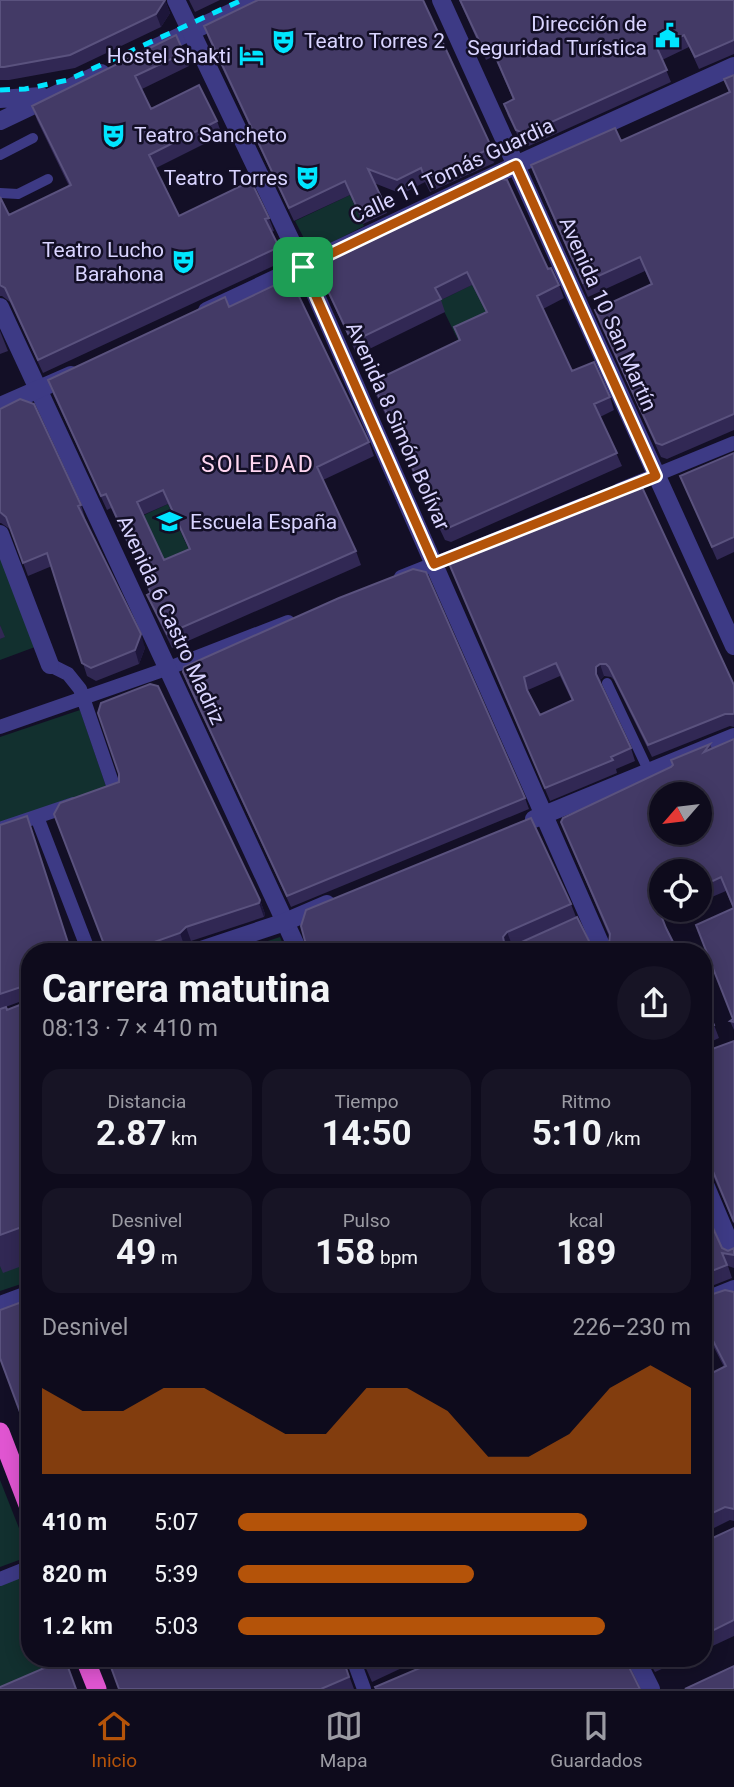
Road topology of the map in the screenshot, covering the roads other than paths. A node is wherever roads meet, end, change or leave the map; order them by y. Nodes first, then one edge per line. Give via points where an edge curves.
1 (176, 0) edge
2 (258, 0) edge
3 (441, 0) edge
4 (192, 32) junction
5 (142, 54) edge
6 (117, 66) edge
7 (734, 66) edge
8 (54, 94) junction
9 (0, 99) edge
10 (0, 121) edge
11 (33, 138) dead end
12 (0, 155) edge
13 (516, 165) junction
14 (48, 179) dead end
15 (0, 193) edge
16 (303, 267) junction
17 (0, 307) edge
18 (190, 319) edge
19 (89, 366) edge
20 (39, 389) junction
21 (0, 406) edge
22 (734, 443) edge
23 (656, 476) junction
24 (0, 534) edge
25 (434, 564) junction
26 (384, 584) edge
27 (295, 619) edge
28 (734, 646) edge
29 (50, 665) joint
30 (169, 668) junction
31 (607, 683) edge
32 (84, 698) junction
33 (0, 727) edge
34 (734, 737) edge
35 (649, 772) junction
36 (545, 815) junction
37 (37, 817) junction
38 (520, 825) edge
39 (0, 829) edge
40 (347, 896) edge
41 (285, 922) junction
42 (86, 943) edge
43 (222, 943) edge
44 (295, 943) edge
45 (598, 943) edge
46 (712, 1201) edge
47 (734, 1253) edge
48 (734, 1289) edge
49 (21, 1297) edge
50 (712, 1298) edge
51 (0, 1305) edge
52 (0, 1432) edge
53 (21, 1487) edge
54 (21, 1571) edge
55 (0, 1579) edge
56 (88, 1667) edge
57 (356, 1667) edge
58 (640, 1667) edge
59 (97, 1689) edge
60 (364, 1689) edge
61 (650, 1689) edge

1 - 4 street, Avenida 8 Simón Bolívar
2 - 4 street
3 - 13 street, Avenida 10 San Martín
4 - 5 street
4 - 16 street, Avenida 8 Simón Bolívar
6 - 8 street
7 - 13 street, Calle 11 Tomás Guardia
8 - 9 street
8 - 10 street
11 - 12 lane
13 - 16 street, Calle 11 Tomás Guardia
13 - 23 street, Avenida 10 San Martín
14 - 15 lane via 18,194
16 - 18 street, Calle 11 Tomás Guardia
16 - 25 street, Avenida 8 Simón Bolívar
17 - 20 street, Avenida 6 Castro Madriz
19 - 20 street
20 - 21 street
20 - 30 street, Avenida 6 Castro Madriz
22 - 23 street
23 - 25 street
23 - 28 street, Avenida 10 San Martín
24 - 29 street
25 - 26 street
25 - 36 street, Avenida 8 Simón Bolívar
27 - 30 street
29 - 32 street via 76,681
30 - 32 street
30 - 41 street, Avenida 6 Castro Madriz
31 - 35 lane
32 - 33 street
32 - 37 street via 116,791
34 - 35 street
35 - 36 street
36 - 38 street
36 - 45 street, Avenida 8 Simón Bolívar via 583,922
37 - 39 street
37 - 42 street
40 - 41 street
41 - 43 street
41 - 44 street, Avenida 6 Castro Madriz
46 - 47 street
48 - 50 street
49 - 51 street
52 - 53 highway
54 - 55 street
56 - 59 highway
57 - 60 street
58 - 61 street

